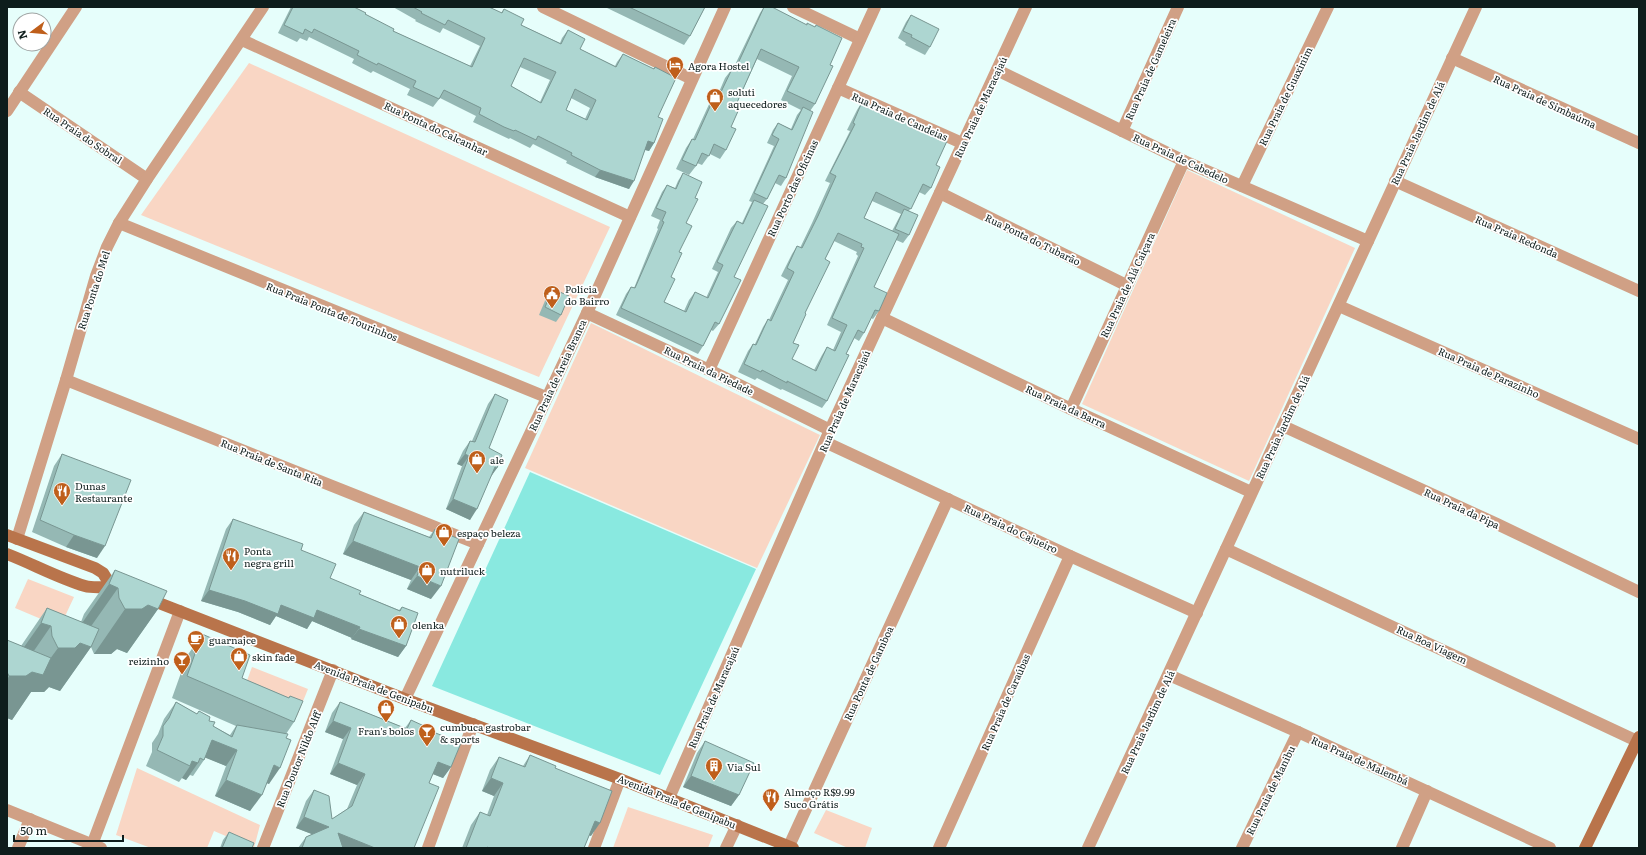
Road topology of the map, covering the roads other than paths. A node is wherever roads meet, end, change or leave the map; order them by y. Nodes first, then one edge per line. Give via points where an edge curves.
1 (76, 7) edge
2 (263, 7) edge
3 (542, 7) edge
4 (725, 7) edge
5 (793, 7) edge
6 (875, 7) edge
7 (1026, 7) edge
8 (1178, 7) edge
9 (1328, 7) edge
10 (1476, 7) edge
11 (860, 39) junction
12 (242, 40) junction
13 (1452, 58) junction
14 (997, 70) junction
15 (692, 79) junction
16 (838, 88) junction
17 (19, 92) junction
18 (7, 111) edge
19 (1122, 131) junction
20 (962, 143) junction
21 (1639, 143) edge
22 (1184, 161) junction
23 (147, 178) junction
24 (1395, 181) junction
25 (1242, 186) junction
26 (940, 193) junction
27 (630, 217) junction
28 (119, 224) junction
29 (1368, 242) junction
30 (1126, 285) junction
31 (1639, 292) edge
32 (1339, 306) junction
33 (587, 313) junction
34 (882, 318) junction
35 (709, 370) junction
36 (66, 380) junction
37 (546, 397) junction
38 (1071, 409) junction
39 (1283, 426) junction
40 (830, 430) junction
41 (1639, 439) edge
42 (825, 442) junction
43 (1252, 492) junction
44 (948, 499) junction
45 (12, 537) edge
46 (478, 544) junction
47 (1226, 549) junction
48 (7, 554) edge
49 (1070, 556) junction
50 (111, 586) junction
51 (1639, 592) edge
52 (180, 611) junction
53 (1197, 613) junction
54 (333, 670) junction
55 (1169, 675) junction
56 (406, 699) junction
57 (473, 724) junction
58 (1298, 732) junction
59 (1638, 739) edge
60 (620, 779) junction
61 (1427, 791) junction
62 (669, 798) junction
63 (7, 810) edge
64 (30, 819) junction
65 (736, 825) junction
66 (97, 846) edge
67 (791, 847) edge
68 (18, 848) edge
69 (263, 848) edge
70 (428, 848) edge
71 (594, 848) edge
72 (726, 848) edge
73 (939, 848) edge
74 (1088, 848) edge
75 (1242, 848) edge
76 (1402, 848) edge
77 (1550, 848) edge
78 (1585, 848) edge

1 - 17 street
2 - 12 street, Rua Ponta do Mel
3 - 15 street
4 - 15 street, Rua Praia de Areia Branca
5 - 11 street
6 - 11 street, Rua Porto das Oficinas
7 - 14 street, Rua Praia de Maracajaú
8 - 19 street, Rua Praia de Gameleira
9 - 25 street, Rua Praia de Guaxinim
10 - 13 street, Rua Praia Jardim de Alá
11 - 16 street, Rua Porto das Oficinas
12 - 23 street, Rua Ponta do Mel
12 - 27 street, Rua Ponta do Calcanhar
13 - 21 street, Rua Praia de Simbaúma
13 - 24 street, Rua Praia Jardim de Alá
14 - 19 street, Rua Praia de Cabedelo
14 - 20 street, Rua Praia de Maracajaú
15 - 27 street, Rua Praia de Areia Branca
16 - 20 street, Rua Praia de Candeias
16 - 35 street, Rua Porto das Oficinas
17 - 18 street
17 - 23 street, Rua Praia do Sobral
19 - 22 street, Rua Praia de Cabedelo
20 - 26 street, Rua Praia de Maracajaú
22 - 25 street, Rua Praia de Cabedelo
22 - 30 street, Rua Praia de Alá Caiçara
23 - 28 street, Rua Ponta do Mel
24 - 29 street, Rua Praia Jardim de Alá
24 - 31 street, Rua Praia Redonda
25 - 29 street, Rua Praia de Cabedelo
26 - 30 street, Rua Ponta do Tubarão
26 - 34 street, Rua Praia de Maracajaú
27 - 33 street, Rua Praia de Areia Branca
28 - 36 street, Rua Ponta do Mel via 96,276
28 - 37 street, Rua Praia Ponta de Tourinhos
29 - 32 street, Rua Praia Jardim de Alá
30 - 38 street, Rua Praia de Alá Caiçara
32 - 39 street, Rua Praia Jardim de Alá
32 - 41 street, Rua Praia de Parazinho
33 - 35 street, Rua Praia da Piedade
33 - 37 street, Rua Praia de Areia Branca
34 - 38 street, Rua Praia da Barra
34 - 40 street, Rua Praia de Maracajaú
35 - 40 street, Rua Praia da Piedade
36 - 45 street, Rua Ponta do Mel
36 - 46 street, Rua Praia de Santa Rita
37 - 46 street, Rua Praia de Areia Branca
38 - 43 street, Rua Praia da Barra
39 - 43 street, Rua Praia Jardim de Alá
39 - 51 street, Rua Praia da Pipa
40 - 42 street, Rua Praia de Maracajaú
42 - 44 street, Rua Praia do Cajueiro
42 - 62 street, Rua Praia de Maracajaú
43 - 47 street, Rua Praia Jardim de Alá
44 - 49 street, Rua Praia do Cajueiro
44 - 67 street, Rua Ponta de Gamboa
45 - 50 main road via 95,568
46 - 56 street, Rua Praia de Areia Branca
47 - 53 street, Rua Praia Jardim de Alá
47 - 59 street, Rua Boa Viagem
48 - 50 main road, Avenida Praia de Genipabu via 77,583 88,586
49 - 53 street, Rua Praia do Cajueiro
49 - 73 street, Rua Praia de Caraúbas
50 - 52 main road, Avenida Praia de Genipabu
52 - 54 main road, Avenida Praia de Genipabu
52 - 66 street
53 - 55 street, Rua Praia Jardim de Alá
54 - 56 main road, Avenida Praia de Genipabu
54 - 69 street, Rua Doutor Nildo Alff
55 - 58 street, Rua Praia de Malembá
55 - 74 street, Rua Praia Jardim de Alá
56 - 57 main road, Avenida Praia de Genipabu
57 - 60 main road, Avenida Praia de Genipabu
57 - 70 street
58 - 61 street, Rua Praia de Malembá
58 - 75 street, Rua Praia de Manibu
59 - 78 main road
60 - 62 main road, Avenida Praia de Genipabu
60 - 71 street
61 - 76 street
61 - 77 street, Rua Praia de Malembá
62 - 65 main road, Avenida Praia de Genipabu
63 - 64 street
64 - 66 street
64 - 68 street
65 - 67 main road, Avenida Praia de Genipabu
65 - 72 street

